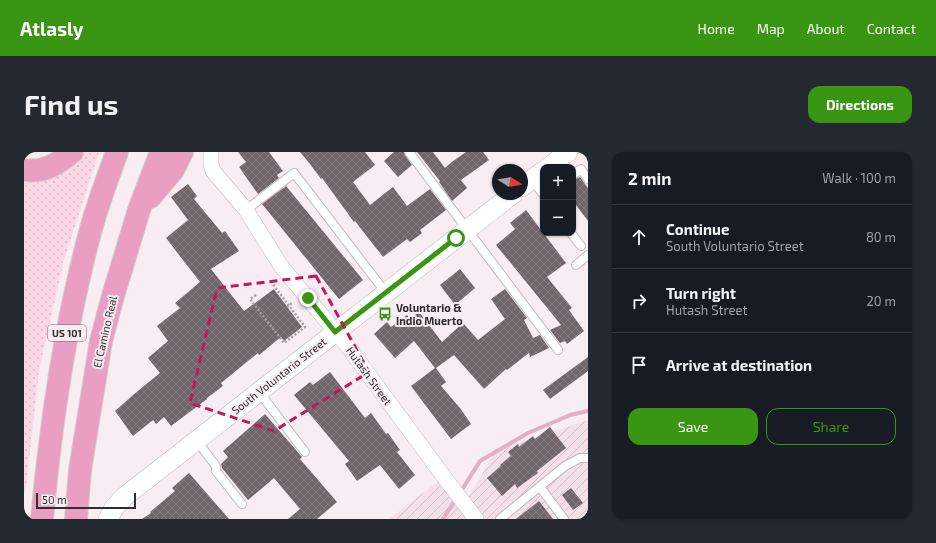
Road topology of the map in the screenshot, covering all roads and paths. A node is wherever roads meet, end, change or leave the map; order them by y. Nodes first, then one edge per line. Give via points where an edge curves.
1 (72, 152) edge
2 (117, 152) edge
3 (161, 152) edge
4 (182, 152) edge
5 (212, 152) edge
6 (409, 152) edge
7 (568, 152) edge
8 (553, 164) edge
9 (24, 170) edge
10 (576, 173) edge
11 (588, 179) edge
12 (505, 200) edge
13 (139, 210) junction
14 (246, 210) junction
15 (467, 230) junction
16 (573, 236) edge
17 (581, 246) dead end
18 (588, 256) edge
19 (576, 265) dead end
20 (272, 283) dead end
21 (386, 293) junction
22 (256, 295) dead end
23 (292, 303) dead end
24 (288, 306) junction
25 (335, 332) junction
26 (558, 350) dead end
27 (259, 392) junction
28 (196, 441) junction
29 (305, 452) dead end
30 (588, 458) edge
31 (540, 487) junction
32 (242, 504) dead end
33 (42, 519) edge
34 (76, 519) edge
35 (108, 519) edge
36 (476, 519) edge
37 (500, 519) edge
38 (564, 519) edge

1 - 9 highway via 52,167
2 - 33 highway, US 101 via 91,228 71,314 54,409
3 - 13 highway, El Camino Real / US 101
4 - 13 highway via 173,170
5 - 14 street, Hutash Street via 213,171
6 - 15 lane
7 - 8 street
10 - 11 lane via 581,169
12 - 15 street, South Voluntario Street
13 - 34 highway, El Camino Real / US 101 via 101,341 80,470
14 - 21 lane via 294,173
14 - 25 street, Hutash Street via 281,266
15 - 21 street, South Voluntario Street
15 - 26 lane
16 - 17 lane
18 - 19 lane
20 - 24 path
21 - 25 street, South Voluntario Street
22 - 24 path via 250,299 284,343 305,327
23 - 24 path
25 - 27 street, South Voluntario Street
25 - 36 street, Hutash Street
27 - 28 street, South Voluntario Street
27 - 29 lane
28 - 32 lane
28 - 35 street, South Voluntario Street via 124,497
30 - 31 lane via 580,458 565,466
31 - 37 lane
31 - 38 lane

